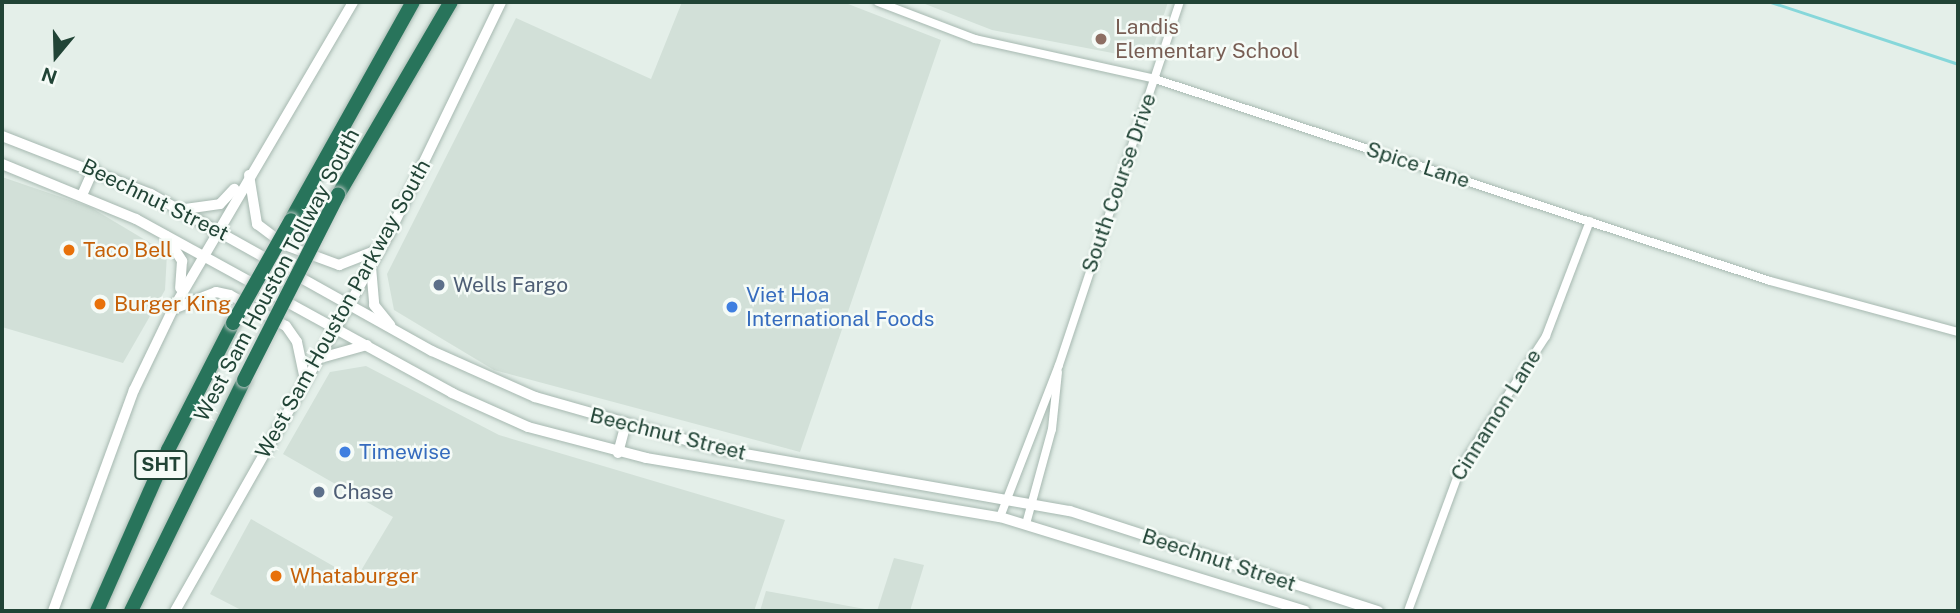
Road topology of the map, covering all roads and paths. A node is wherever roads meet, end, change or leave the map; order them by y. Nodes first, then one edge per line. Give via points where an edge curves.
1 (353, 2) edge
2 (413, 2) edge
3 (451, 2) edge
4 (500, 2) edge
5 (878, 2) edge
6 (1180, 2) edge
7 (1155, 79) junction
8 (2, 136) edge
9 (2, 164) edge
10 (94, 167) junction
11 (249, 175) junction
12 (83, 192) junction
13 (173, 206) junction
14 (1590, 221) junction
15 (216, 229) junction
16 (164, 234) junction
17 (380, 248) junction
18 (202, 254) junction
19 (371, 265) junction
20 (175, 304) junction
21 (348, 304) junction
22 (335, 328) junction
23 (397, 332) junction
24 (1958, 332) edge
25 (367, 345) junction
26 (317, 359) junction
27 (1059, 365) junction
28 (304, 381) junction
29 (625, 427) junction
30 (618, 453) junction
31 (790, 462) junction
32 (788, 482) junction
33 (1007, 497) junction
34 (1033, 502) junction
35 (1000, 517) junction
36 (1026, 524) junction
37 (1246, 570) junction
38 (1238, 591) junction
39 (53, 611) edge
40 (97, 611) edge
41 (131, 611) edge
42 (175, 611) edge
43 (1305, 611) edge
44 (1378, 611) edge
45 (1408, 611) edge

1 - 11 main road
2 - 40 highway, West Sam Houston Tollway South / SHT, bridge via 233,323 168,450
3 - 41 highway, West Sam Houston Tollway South / SHT, bridge via 338,195
4 - 17 main road, West Sam Houston Parkway South
5 - 7 street, Spice Lane via 975,39
6 - 7 street, South Course Drive
7 - 14 street, Spice Lane
7 - 27 street, South Course Drive
8 - 10 main road, Beechnut Street
9 - 12 main road, Beechnut Street
10 - 12 main road
10 - 13 main road, Beechnut Street
11 - 13 main road via 220,204 201,210
11 - 15 main road
11 - 17 main road via 257,224 285,245 328,265
12 - 16 main road, Beechnut Street
13 - 15 main road, Beechnut Street
14 - 24 street, Spice Lane via 1898,321
14 - 45 street, Cinnamon Lane via 1546,336 1461,467
15 - 18 main road
15 - 21 main road, Beechnut Street
16 - 18 main road, Beechnut Street
16 - 20 main road via 182,261
17 - 19 main road, West Sam Houston Parkway South
18 - 20 main road
18 - 22 main road, Beechnut Street
19 - 21 main road, West Sam Houston Parkway South
19 - 23 main road via 374,305
20 - 28 main road via 216,292 286,326 297,342
20 - 39 main road via 134,390
21 - 22 main road, West Sam Houston Parkway South
21 - 23 main road, Beechnut Street
22 - 25 main road, Beechnut Street
22 - 26 main road, West Sam Houston Parkway South
23 - 29 main road, Beechnut Street via 500,384
25 - 26 main road
25 - 30 main road, Beechnut Street via 501,416
26 - 28 main road, West Sam Houston Parkway South
27 - 33 street, South Course Drive
27 - 34 street, South Course Drive via 1052,429
28 - 42 main road, West Sam Houston Parkway South
29 - 30 main road
29 - 31 main road, Beechnut Street
30 - 32 main road, Beechnut Street
31 - 32 main road
31 - 33 main road, Beechnut Street
32 - 35 main road, Beechnut Street
33 - 34 main road, Beechnut Street
33 - 35 street, South Course Drive
34 - 36 street, South Course Drive
34 - 37 main road, Beechnut Street
35 - 36 main road, Beechnut Street
36 - 38 main road, Beechnut Street
37 - 38 main road
37 - 44 main road, Beechnut Street
38 - 43 main road, Beechnut Street

